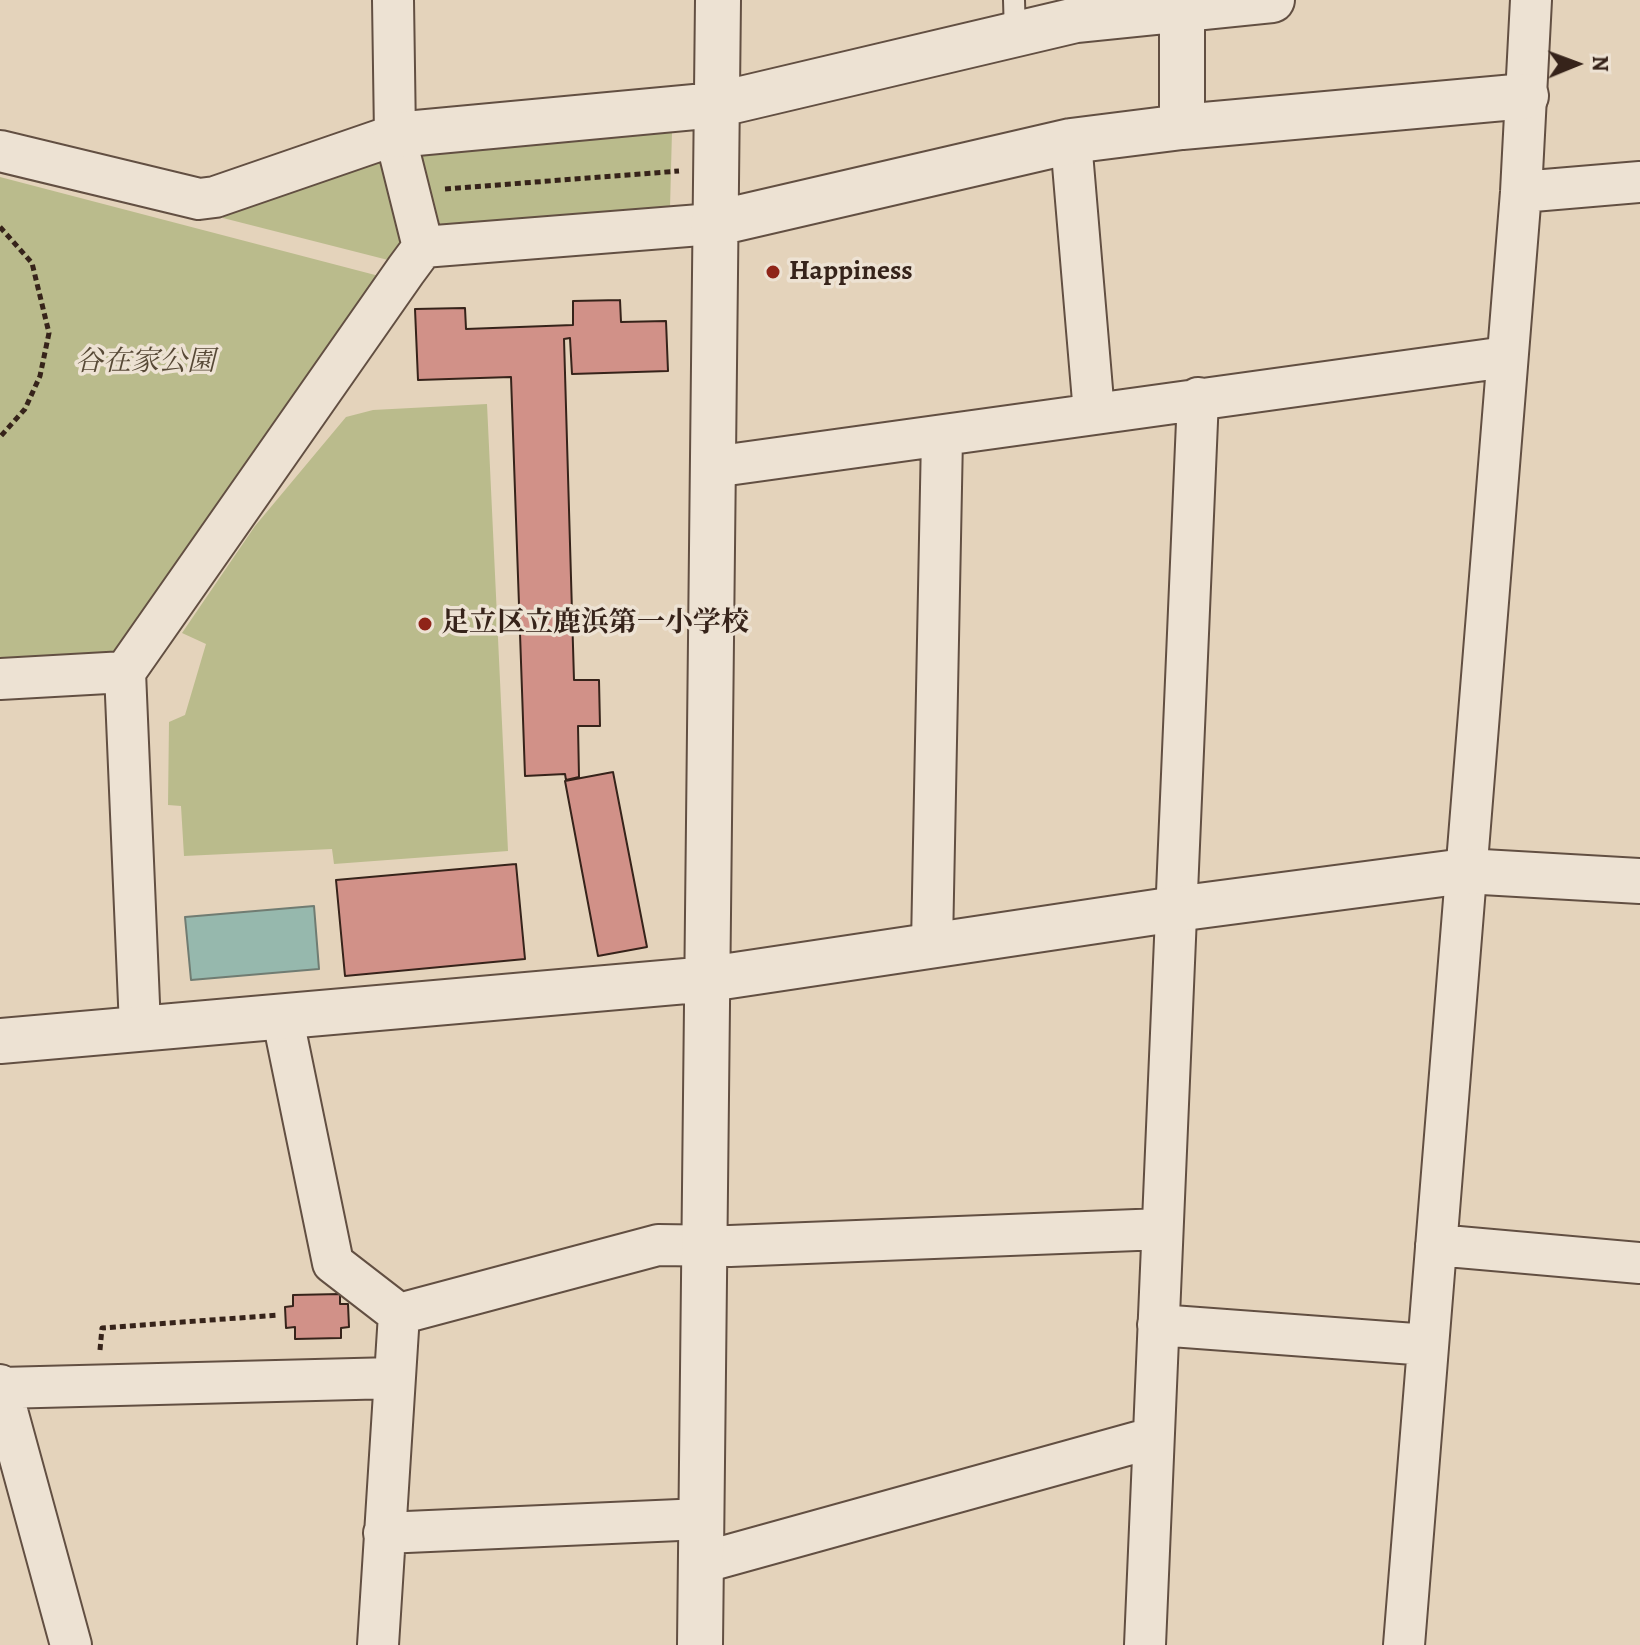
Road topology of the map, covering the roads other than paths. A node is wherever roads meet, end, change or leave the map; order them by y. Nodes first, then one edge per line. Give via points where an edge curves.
1 (393, 0) edge
2 (718, 0) edge
3 (1272, 0) edge
4 (1531, 0) edge
5 (1184, 6) edge
6 (1015, 17) edge
7 (1526, 96) junction
8 (716, 105) junction
9 (1182, 127) junction
10 (395, 135) junction
11 (1071, 141) junction
12 (0, 151) edge
13 (1640, 182) edge
14 (1521, 192) junction
15 (713, 224) junction
16 (423, 247) junction
17 (1506, 357) junction
18 (1198, 398) junction
19 (1094, 413) junction
20 (942, 437) junction
21 (713, 467) junction
22 (125, 672) junction
23 (0, 679) edge
24 (1465, 871) junction
25 (1640, 881) edge
26 (1176, 909) junction
27 (932, 944) junction
28 (709, 979) junction
29 (282, 1015) junction
30 (140, 1027) junction
31 (0, 1041) edge
32 (1162, 1229) junction
33 (705, 1245) junction
34 (1436, 1245) junction
35 (1640, 1263) edge
36 (399, 1314) junction
37 (1158, 1325) junction
38 (1428, 1345) junction
39 (394, 1378) junction
40 (0, 1386) edge
41 (1152, 1438) junction
42 (702, 1519) junction
43 (384, 1533) junction
44 (701, 1563) junction
45 (71, 1645) edge
46 (378, 1645) edge
47 (700, 1645) edge
48 (1145, 1645) edge
49 (1404, 1645) edge

1 - 10 street
2 - 8 street
3 - 5 street
4 - 7 street
5 - 6 street via 1076,20
5 - 9 street
6 - 8 street
7 - 9 street
7 - 14 street
8 - 10 street
8 - 15 street
9 - 11 street
10 - 12 street via 199,199
10 - 16 street
11 - 15 street
11 - 19 street
13 - 14 street
14 - 17 street
15 - 16 street
15 - 21 street
16 - 22 street
17 - 18 street
17 - 24 street
18 - 19 street
18 - 26 street
19 - 20 street
20 - 21 street
20 - 27 street
21 - 28 street
22 - 23 street
22 - 30 street
24 - 25 street
24 - 26 street
24 - 34 street
26 - 27 street
26 - 32 street
27 - 28 street
28 - 29 street
28 - 33 street
29 - 30 street
29 - 36 street via 333,1263
30 - 31 street
32 - 33 street
32 - 37 street
33 - 36 street via 658,1245
33 - 42 street
34 - 35 street
34 - 38 street
36 - 39 street
37 - 38 street
37 - 41 street
38 - 49 street
39 - 40 street
39 - 43 street
40 - 45 street
41 - 44 street
41 - 48 street
42 - 43 street
42 - 44 street
43 - 46 street
44 - 47 street

